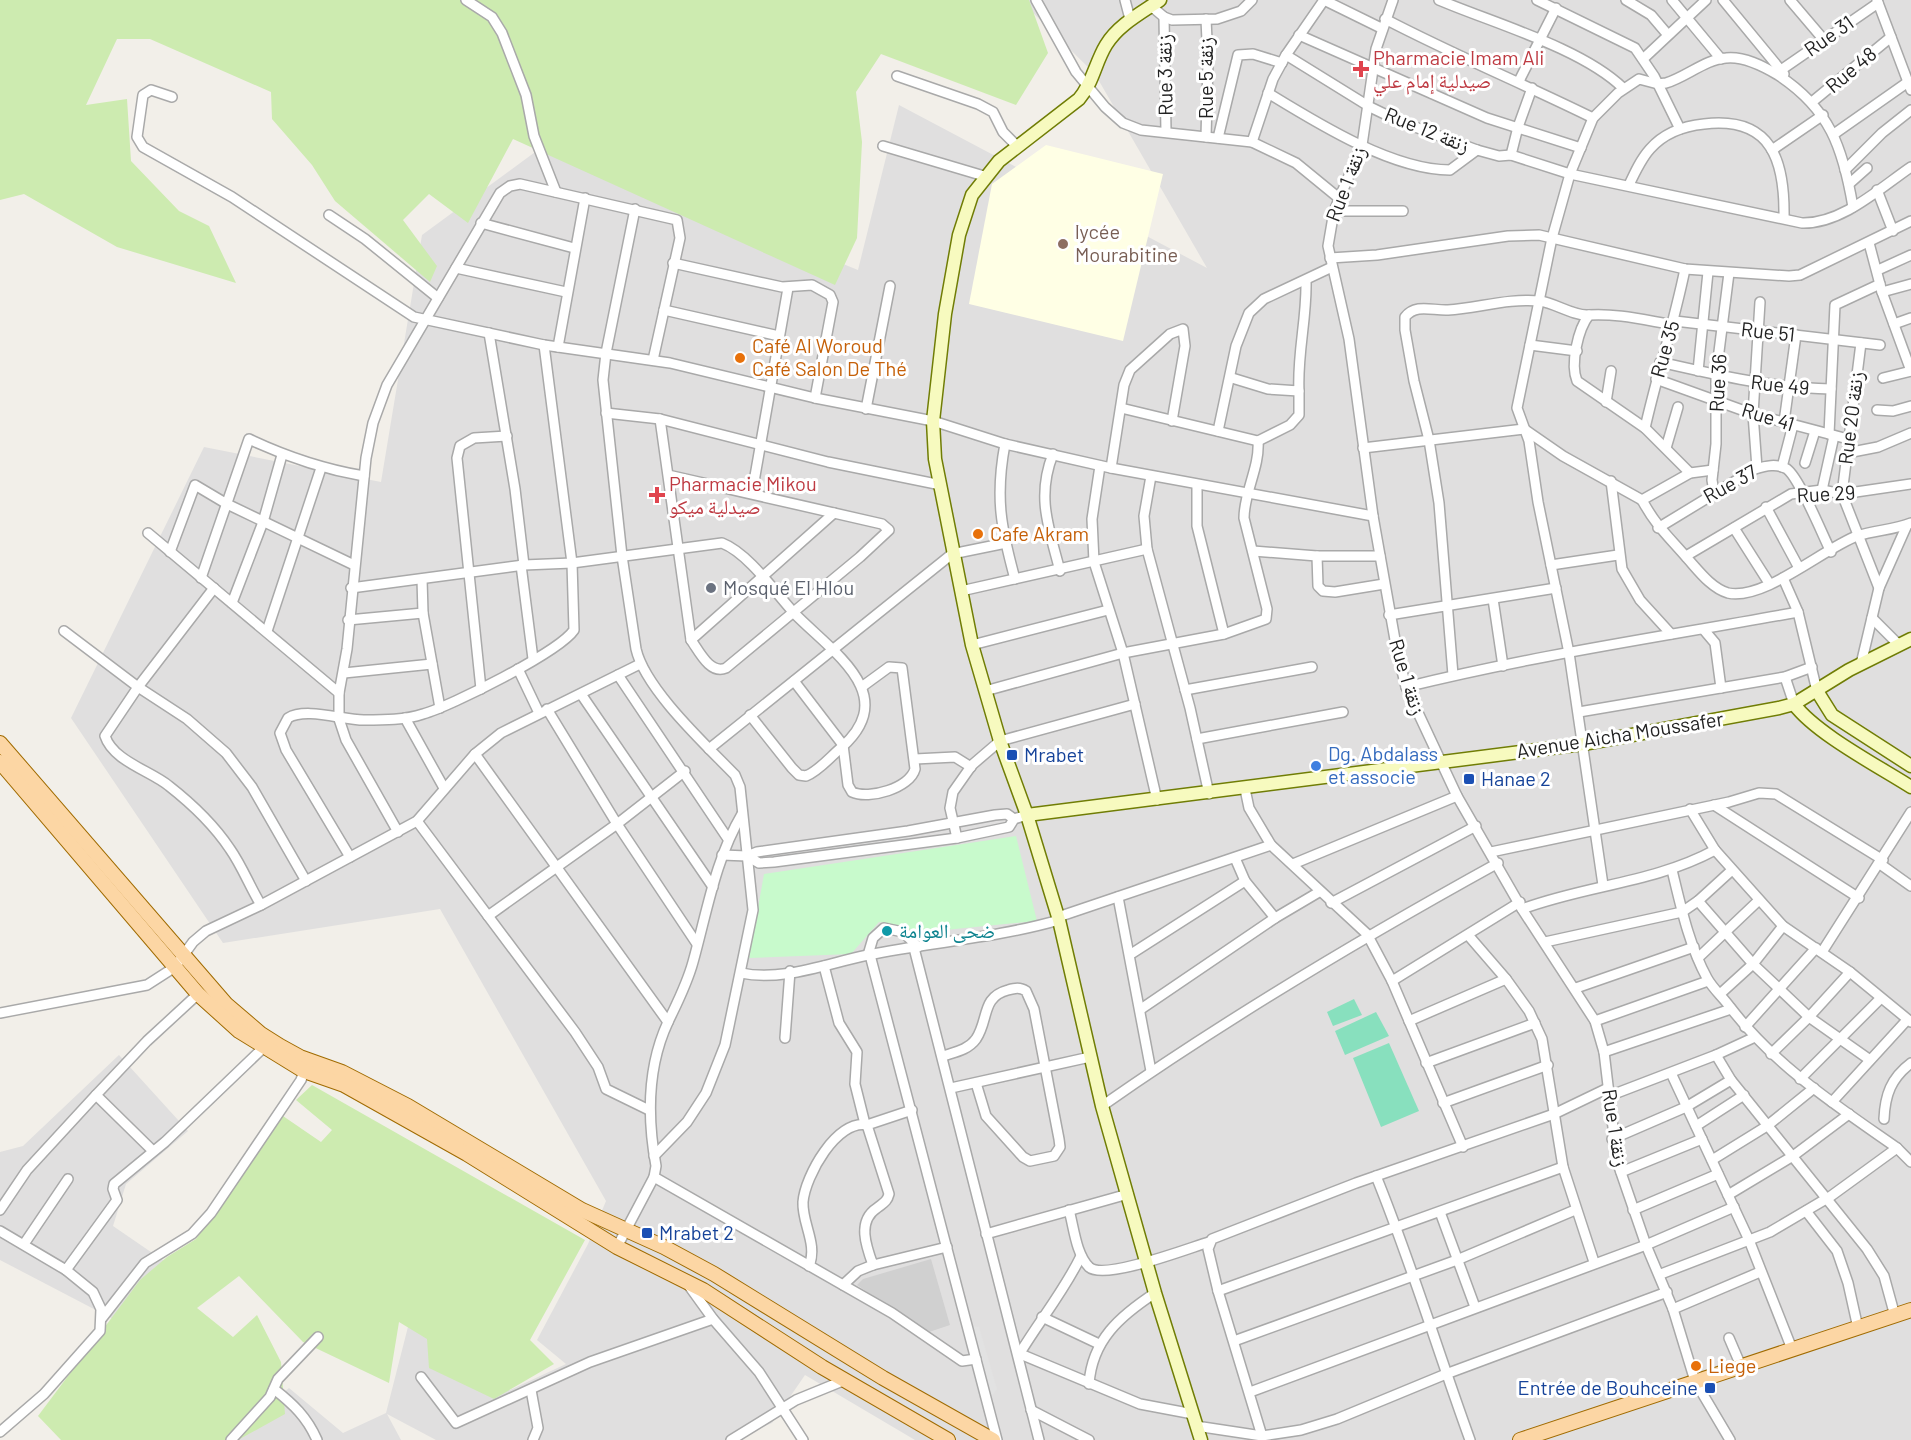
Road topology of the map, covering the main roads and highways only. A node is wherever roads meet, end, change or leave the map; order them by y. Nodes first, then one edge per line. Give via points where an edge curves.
1 (0, 743) edge
2 (0, 762) edge
3 (1911, 1310) edge
4 (1530, 1438) edge
5 (948, 1440) edge
6 (995, 1440) edge

1 - 6 main road via 226,1004 261,1035 408,1106 582,1210 714,1274 883,1378
2 - 5 main road via 198,994 239,1031 304,1071 344,1085 521,1186 617,1247 685,1281
3 - 4 main road

